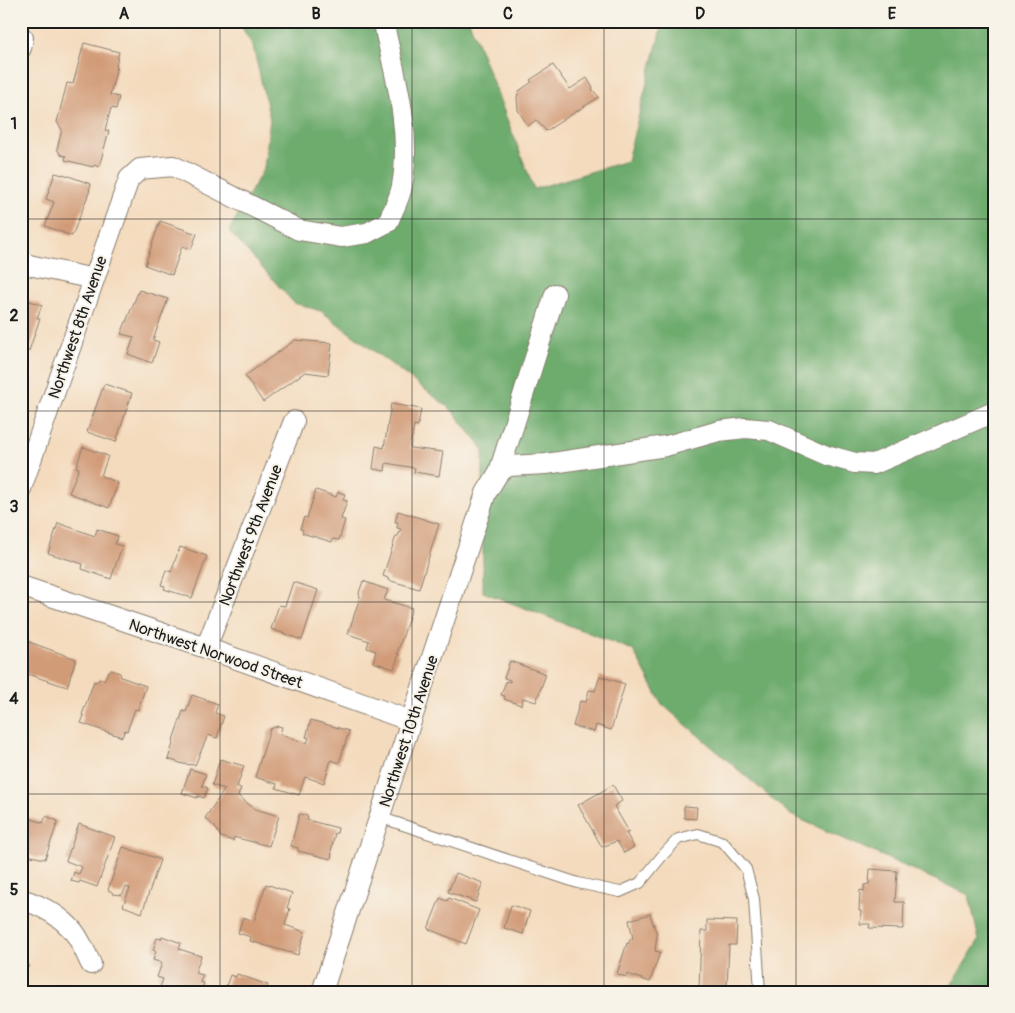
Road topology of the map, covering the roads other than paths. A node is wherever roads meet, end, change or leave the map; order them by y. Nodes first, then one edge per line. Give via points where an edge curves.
1 (383, 21) edge
2 (21, 261) edge
3 (94, 279) junction
4 (555, 294) dead end
5 (994, 412) edge
6 (294, 421) dead end
7 (498, 472) junction
8 (21, 490) edge
9 (21, 586) edge
10 (206, 648) junction
11 (411, 721) junction
12 (379, 817) junction
13 (21, 898) edge
14 (91, 964) dead end
15 (322, 992) edge
16 (760, 992) edge

1 - 3 street, Northwest 8th Avenue via 406,138 402,187 388,222 367,232 341,237 299,230 173,166 140,169 129,179
2 - 3 street
3 - 8 street, Northwest 8th Avenue
4 - 7 street, Northwest 10th Avenue
5 - 7 street via 874,464 855,463 826,455 769,430 745,428 720,431 666,446 546,464 509,466
6 - 10 street, Northwest 9th Avenue
7 - 11 street, Northwest 10th Avenue via 486,493
9 - 10 street, Northwest Norwood Street
10 - 11 street, Northwest Norwood Street
11 - 12 street, Northwest 10th Avenue
12 - 15 street, Northwest 10th Avenue
12 - 16 lane via 578,883 620,892 640,883 678,839 698,834 723,842 746,869 754,899
13 - 14 street via 60,918 74,933

